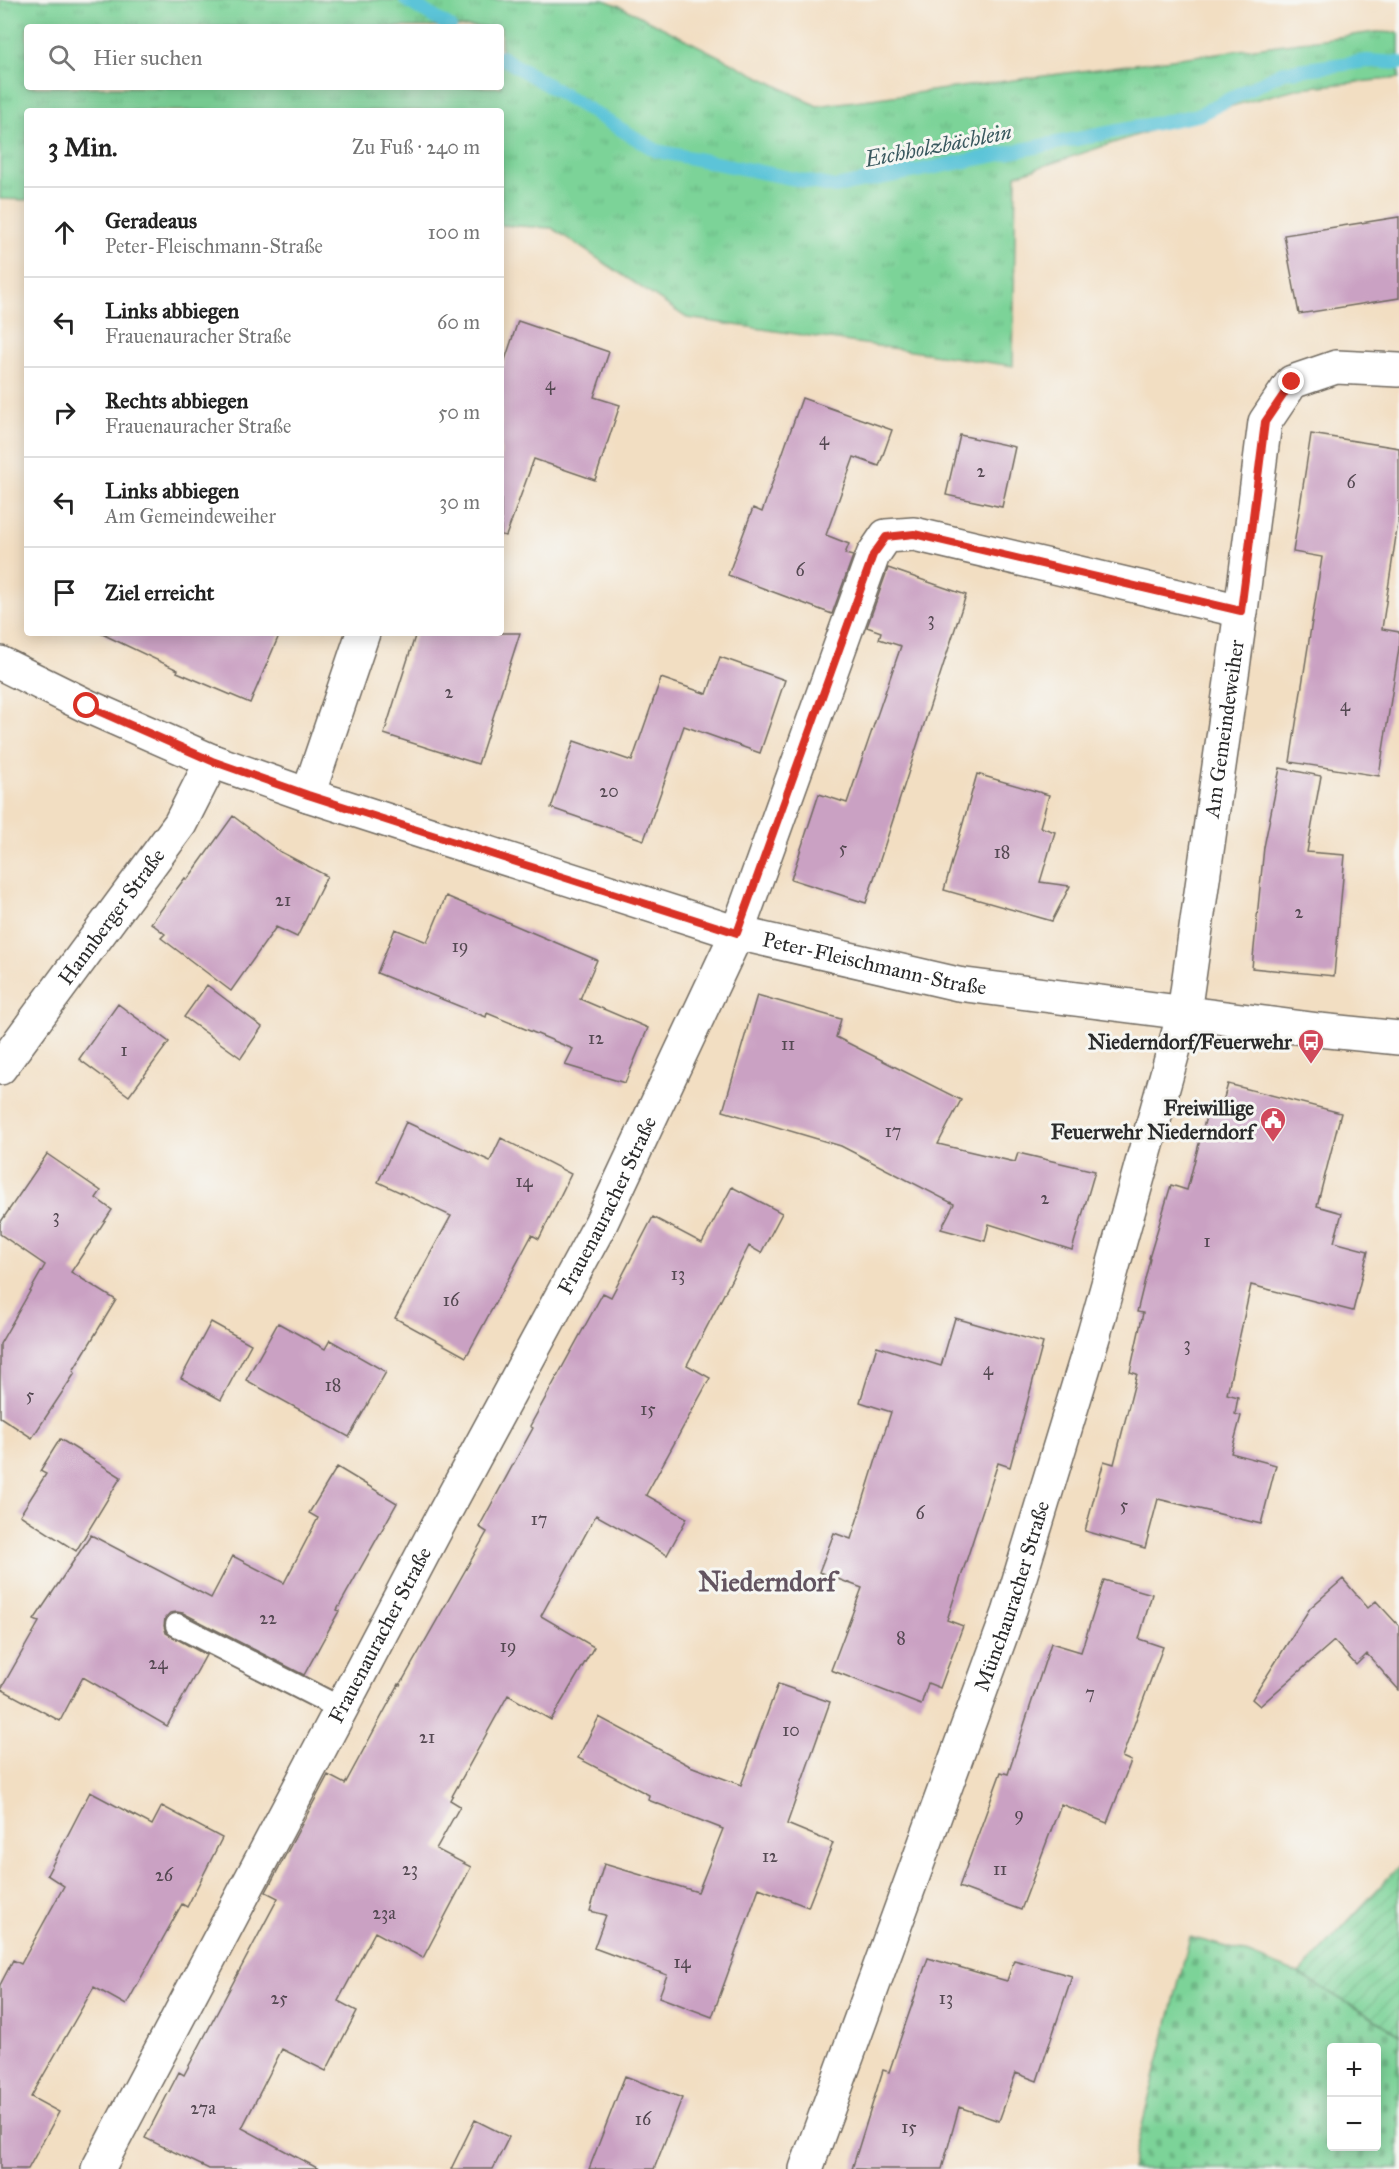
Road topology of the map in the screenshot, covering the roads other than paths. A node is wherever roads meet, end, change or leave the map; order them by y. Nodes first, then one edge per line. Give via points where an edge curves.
1 (1399, 370) edge
2 (1241, 611) junction
3 (362, 636) edge
4 (0, 663) edge
5 (212, 761) junction
6 (308, 795) junction
7 (737, 933) junction
8 (1185, 1013) junction
9 (1399, 1038) edge
10 (0, 1068) edge
11 (177, 1625) dead end
12 (342, 1709) junction
13 (98, 2169) edge
14 (806, 2169) edge

1 - 2 street, Am Gemeindeweiher via 1336,367 1292,382 1265,422
2 - 7 street, Frauenauracher Straße via 914,534 886,537 873,555
2 - 8 street, Am Gemeindeweiher
3 - 6 street
4 - 5 street, Peter-Fleischmann-Straße
5 - 6 street, Peter-Fleischmann-Straße
5 - 10 street, Hannberger Straße via 180,824
6 - 7 street, Peter-Fleischmann-Straße
7 - 8 street, Peter-Fleischmann-Straße via 958,984
7 - 12 street, Frauenauracher Straße via 601,1223
8 - 9 street, Peter-Fleischmann-Straße
8 - 14 street, Münchauracher Straße via 1010,1613
11 - 12 lane
12 - 13 street, Frauenauracher Straße

